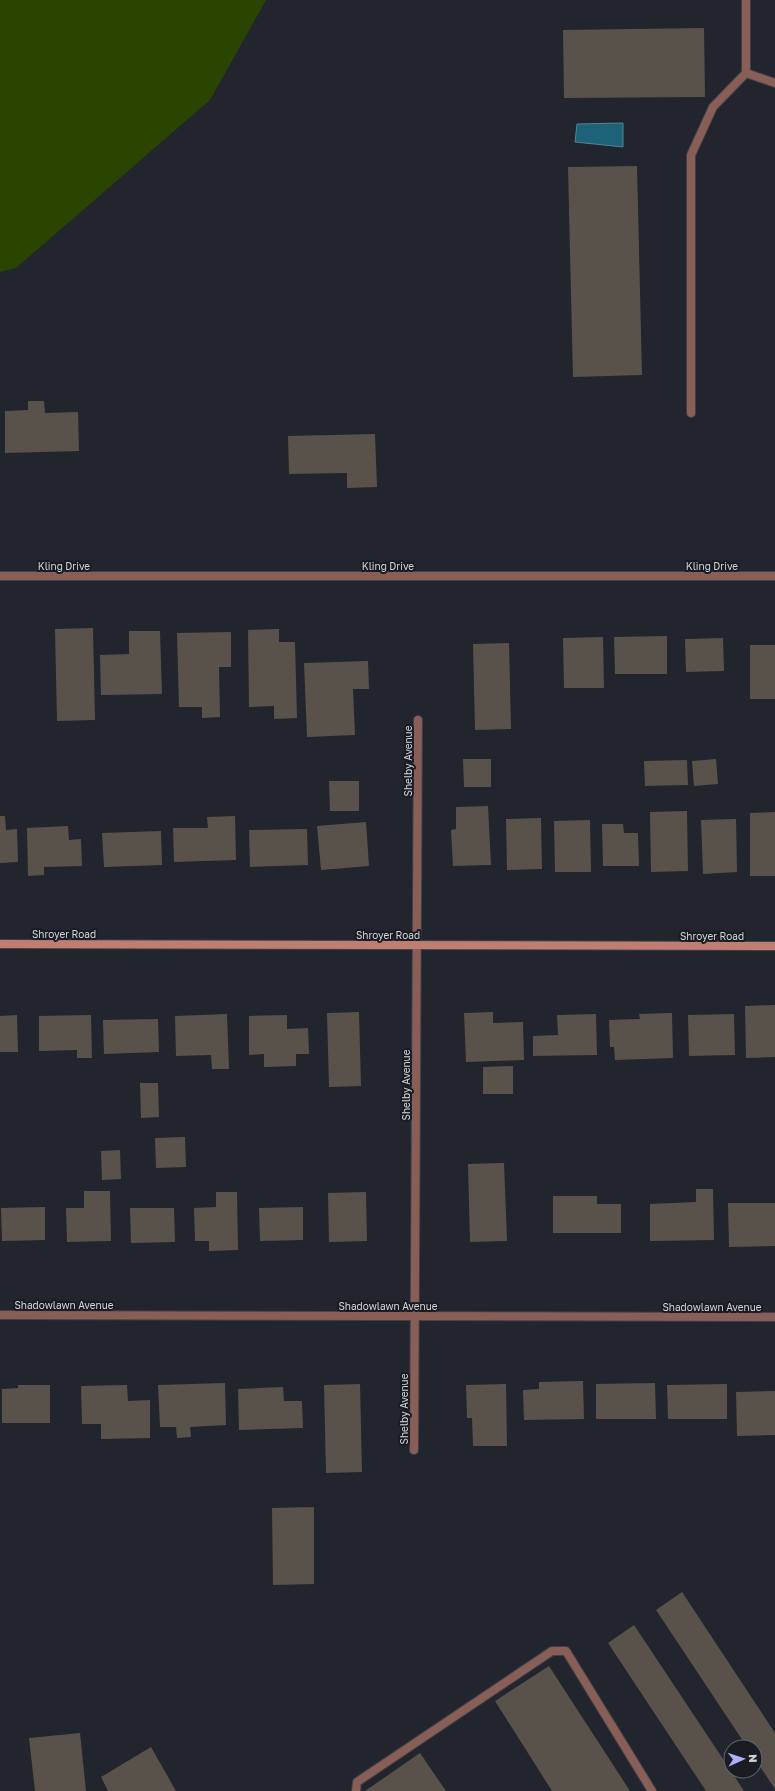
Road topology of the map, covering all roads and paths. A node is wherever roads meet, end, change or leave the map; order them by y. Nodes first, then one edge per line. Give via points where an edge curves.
1 (746, 0) edge
2 (746, 73) junction
3 (775, 83) edge
4 (691, 413) dead end
5 (0, 576) edge
6 (775, 576) edge
7 (418, 720) dead end
8 (0, 944) edge
9 (417, 945) junction
10 (775, 946) edge
11 (0, 1315) edge
12 (415, 1316) junction
13 (775, 1317) edge
14 (414, 1450) dead end
15 (356, 1791) edge
16 (652, 1791) edge

1 - 2 street
2 - 3 street
2 - 4 street via 713,107 691,155
5 - 6 street, Kling Drive
7 - 9 street, Shelby Avenue
8 - 9 main road, Shroyer Road
9 - 10 main road, Shroyer Road
9 - 12 street, Shelby Avenue
11 - 12 street, Shadowlawn Avenue
12 - 13 street, Shadowlawn Avenue
12 - 14 street, Shelby Avenue
15 - 16 street via 357,1782 552,1651 566,1651

